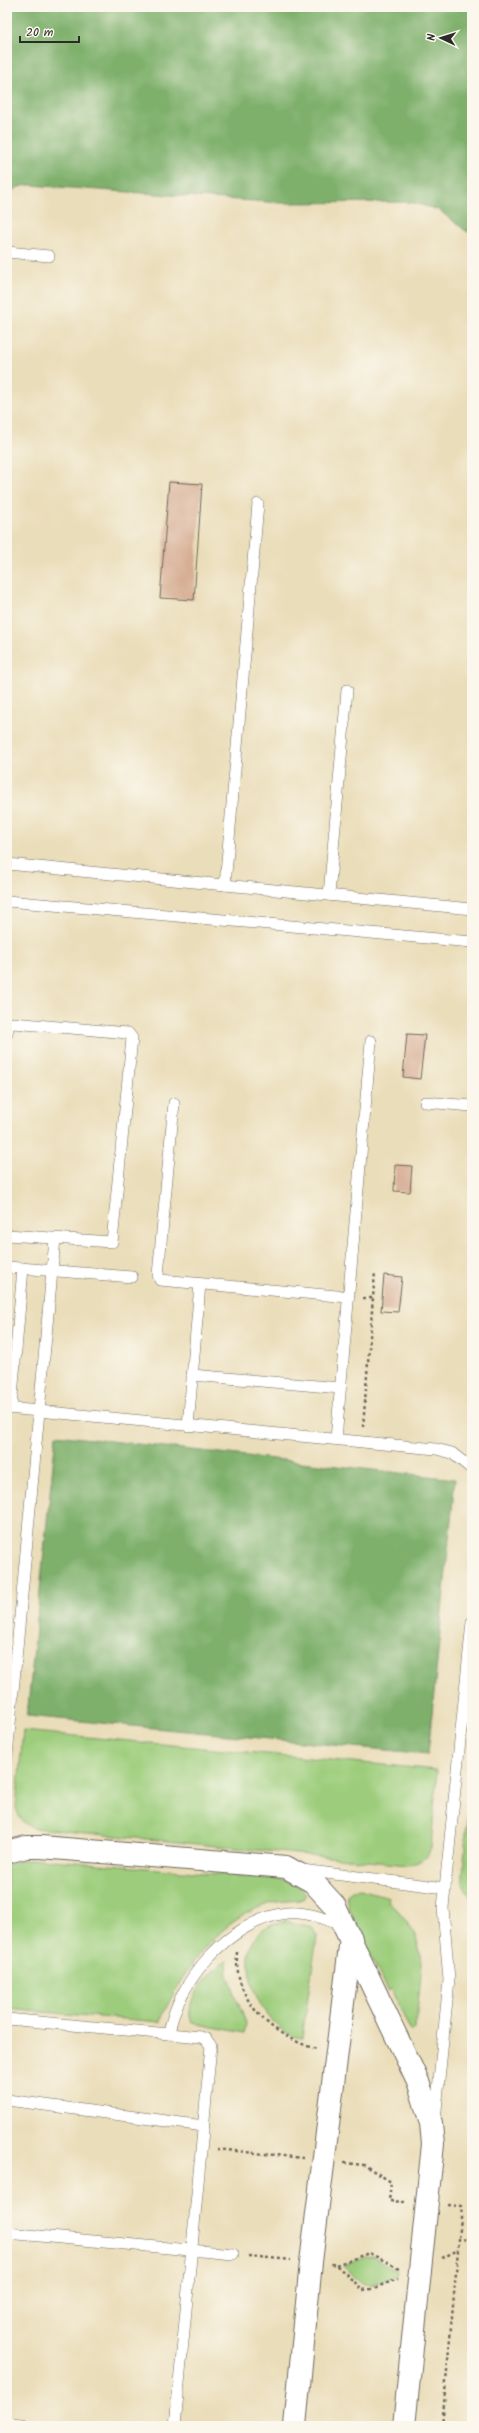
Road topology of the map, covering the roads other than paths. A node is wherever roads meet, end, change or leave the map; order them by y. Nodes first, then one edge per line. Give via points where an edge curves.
1 (7, 252) edge
2 (49, 256) dead end
3 (258, 504) dead end
4 (347, 690) dead end
5 (7, 864) edge
6 (225, 885) junction
7 (329, 895) junction
8 (7, 901) edge
9 (472, 909) edge
10 (472, 942) edge
11 (7, 1034) edge
12 (371, 1041) dead end
13 (425, 1102) dead end
14 (174, 1103) dead end
15 (472, 1106) edge
16 (7, 1235) edge
17 (55, 1239) junction
18 (7, 1266) edge
19 (23, 1268) junction
20 (52, 1270) junction
21 (132, 1277) dead end
22 (200, 1284) junction
23 (348, 1297) junction
24 (192, 1375) junction
25 (340, 1388) junction
26 (9, 1408) edge
27 (39, 1412) junction
28 (188, 1426) junction
29 (336, 1439) junction
30 (472, 1468) edge
31 (472, 1622) edge
32 (470, 1664) edge
33 (469, 1686) edge
34 (7, 1756) edge
35 (7, 1852) edge
36 (286, 1868) junction
37 (445, 1888) junction
38 (348, 1933) junction
39 (7, 2019) edge
40 (169, 2034) junction
41 (7, 2100) edge
42 (204, 2126) junction
43 (433, 2144) junction
44 (7, 2233) edge
45 (192, 2250) junction
46 (233, 2254) road end
47 (7, 2425) edge
48 (22, 2426) edge
49 (175, 2426) edge
50 (295, 2426) edge
51 (404, 2426) edge

1 - 2 lane
3 - 6 lane
4 - 7 lane
5 - 6 lane
6 - 7 lane
7 - 9 lane
8 - 10 lane
11 - 17 lane via 8,1026 13,1023 131,1035 114,1240 108,1243
12 - 23 lane
13 - 15 lane
14 - 22 lane via 158,1278 162,1281
16 - 17 lane
17 - 20 lane
18 - 19 lane
19 - 20 lane
19 - 26 lane
20 - 21 lane
20 - 27 lane
22 - 23 lane
22 - 24 lane
23 - 25 lane
24 - 25 lane
24 - 28 lane
25 - 29 lane
26 - 27 lane
27 - 28 lane
27 - 34 lane
28 - 29 lane
29 - 30 lane via 436,1449 452,1453
31 - 32 lane
32 - 33 lane
33 - 37 lane
35 - 36 street via 26,1847 41,1847
36 - 37 lane
36 - 38 street via 313,1882 324,1893
37 - 43 lane via 444,1928 449,1980
38 - 40 lane via 321,1918 288,1913 272,1916 238,1933 218,1947 198,1968 178,2001
38 - 43 street via 420,2084 431,2124
38 - 50 street
39 - 40 lane
40 - 42 lane via 201,2037 211,2046
41 - 42 lane
42 - 45 lane
43 - 51 street via 427,2204 415,2271
44 - 45 lane
45 - 46 lane
45 - 49 lane
47 - 48 lane

